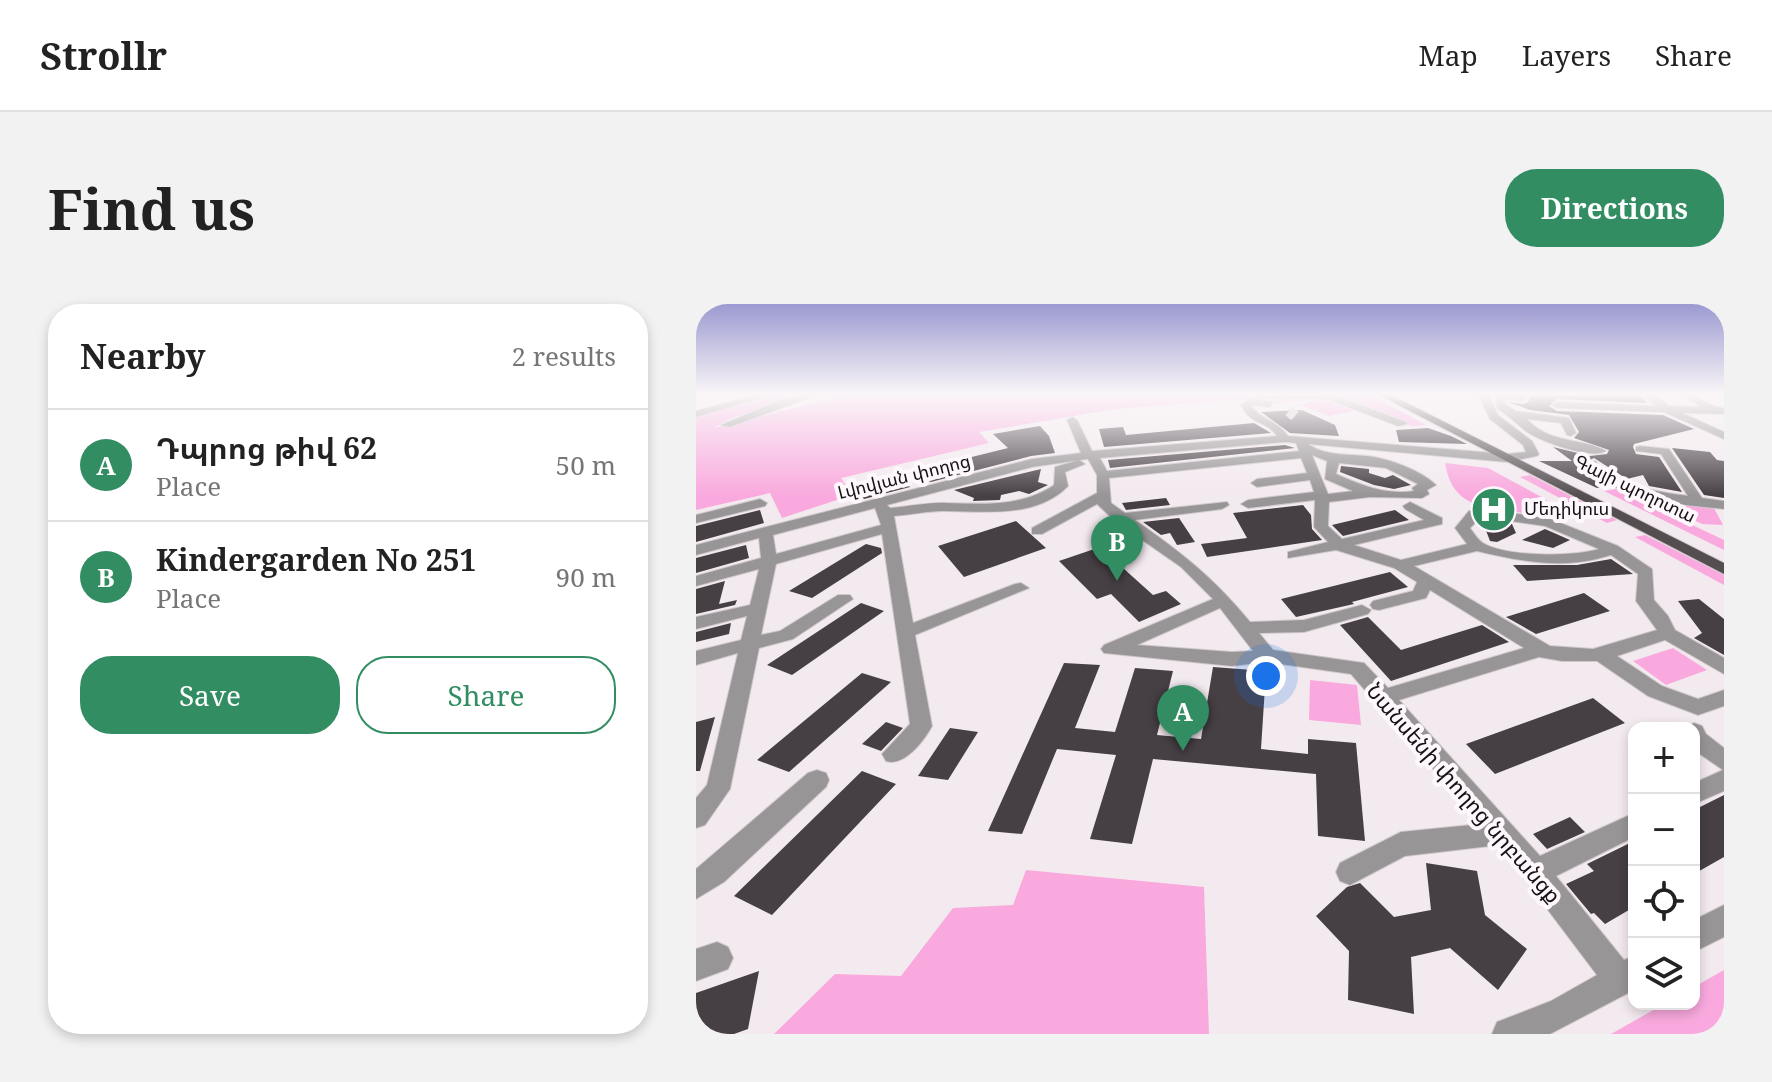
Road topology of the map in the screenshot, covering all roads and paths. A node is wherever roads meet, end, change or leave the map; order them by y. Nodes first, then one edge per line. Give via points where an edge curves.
1 (1076, 428) edge
2 (1279, 428) tunnel mouth
3 (1396, 428) edge
4 (1449, 428) edge
5 (1467, 428) edge
6 (1507, 428) edge
7 (1529, 428) edge
8 (1571, 428) edge
9 (1543, 433) junction
10 (1299, 445) junction
11 (1397, 448) junction
12 (1640, 449) dead end
13 (1600, 451) dead end
14 (1091, 457) junction
15 (1525, 457) junction
16 (1507, 458) junction
17 (1334, 459) junction
18 (1591, 464) dead end
19 (1103, 475) junction
20 (1315, 476) junction
21 (1257, 483) dead end
22 (1370, 493) junction
23 (1104, 495) junction
24 (1322, 497) junction
25 (1698, 502) junction
26 (760, 503) dead end
27 (1248, 504) dead end
28 (1222, 505) dead end
29 (1724, 505) edge
30 (1410, 506) dead end
31 (884, 515) junction
32 (1120, 518) junction
33 (696, 519) edge
34 (765, 531) junction
35 (1037, 531) dead end
36 (1341, 546) junction
37 (1477, 546) junction
38 (1613, 549) junction
39 (696, 550) edge
40 (1294, 555) dead end
41 (1724, 555) edge
42 (769, 560) junction
43 (1400, 565) junction
44 (1724, 569) edge
45 (696, 581) edge
46 (1425, 582) junction
47 (1021, 588) dead end
48 (844, 599) dead end
49 (1222, 601) junction
50 (758, 608) junction
51 (696, 623) edge
52 (1244, 628) junction
53 (906, 632) junction
54 (1667, 633) junction
55 (750, 645) junction
56 (1539, 650) junction
57 (1267, 656) junction
58 (1603, 656) junction
59 (696, 658) edge
60 (1724, 667) edge
61 (1381, 698) junction
62 (1724, 698) edge
63 (1695, 722) edge
64 (1700, 742) edge
65 (894, 754) dead end
66 (1724, 761) edge
67 (817, 780) dead end
68 (1724, 780) edge
69 (1700, 791) edge
70 (707, 792) edge
71 (696, 817) edge
72 (1628, 827) edge
73 (1505, 833) junction
74 (1350, 872) dead end
75 (1535, 872) junction
76 (696, 885) edge
77 (1724, 921) edge
78 (1700, 934) edge
79 (1627, 976) edge
80 (1509, 1034) edge

1 - 14 street
2 - 10 street
3 - 11 street via 1391,432
4 - 16 main road, Գայի պողոտա
5 - 15 main road, Գայի պողոտա
6 - 15 street via 1533,450
7 - 9 street
8 - 9 street via 1574,432
9 - 13 street via 1573,447
10 - 11 street, Լվովյան փողոց
10 - 14 street, Լվովյան փողոց
10 - 17 street
10 - 19 street
10 - 20 street
11 - 16 street, Լվովյան փողոց
12 - 25 street via 1665,451
14 - 19 street
14 - 31 street, Լվովյան փողոց via 1032,463
14 - 31 street via 1059,470 1061,486 1044,498 1011,506
15 - 16 street, Լվովյան փողոց
15 - 41 main road, Գայի պողոտա
16 - 44 main road, Գայի պողոտա
17 - 22 street via 1329,476
17 - 22 street via 1390,465 1430,485 1419,488 1422,494
18 - 25 street via 1634,489
19 - 23 street
20 - 21 street
20 - 24 street
22 - 24 street
23 - 32 street via 1104,505
23 - 35 street
24 - 27 street
24 - 36 street via 1321,527
25 - 29 street
26 - 33 street
28 - 32 street
30 - 36 street via 1437,521
31 - 34 street, Լվովյան փողոց
31 - 42 street
31 - 53 street
32 - 49 street via 1187,564
34 - 39 street, Լվովյան փողոց
34 - 42 street
36 - 40 street
36 - 43 street
37 - 38 street via 1554,559 1582,559
37 - 38 street via 1462,528 1481,513 1540,520
37 - 43 street
38 - 54 street via 1646,572 1645,601
42 - 45 street
42 - 50 street
43 - 46 street
46 - 52 street via 1420,594 1304,626
46 - 56 street
47 - 53 street
48 - 55 street via 786,635
49 - 52 street
49 - 57 street, Նանսենի փողոց նրբանցք via 1111,649 1232,659
50 - 51 street
50 - 55 street
52 - 57 street
53 - 65 street via 921,726
54 - 58 street
54 - 60 street
55 - 59 street
55 - 70 street
56 - 58 street via 1567,657
56 - 61 street
57 - 61 street, Նանսենի փողոց նրբանցք via 1357,668
58 - 63 street
61 - 73 street, Նանսենի փողոց նրբանցք
62 - 63 street
64 - 66 street
67 - 76 street
68 - 69 street
70 - 71 street
72 - 75 street
73 - 74 street via 1401,844
73 - 75 street, Նանսենի փողոց նրբանցք
75 - 79 street, Նանսենի փողոց նրբանցք
77 - 78 street
79 - 80 street via 1561,1013

